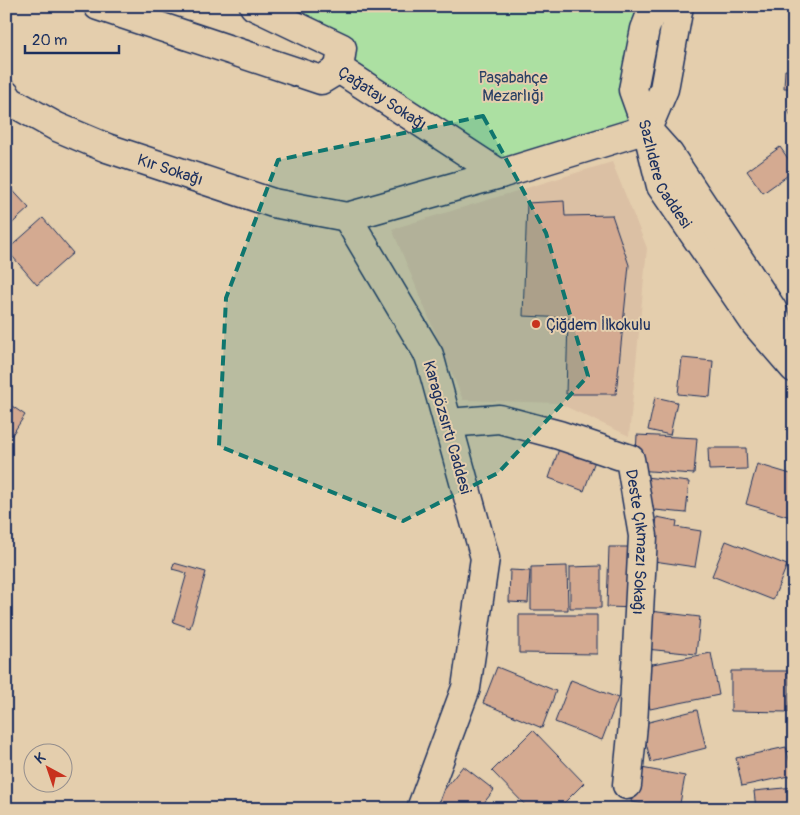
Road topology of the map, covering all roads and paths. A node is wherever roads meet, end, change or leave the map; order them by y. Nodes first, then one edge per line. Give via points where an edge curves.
1 (98, 6) edge
2 (254, 6) edge
3 (656, 6) edge
4 (679, 6) edge
5 (339, 69) junction
6 (6, 95) edge
7 (647, 130) junction
8 (500, 174) junction
9 (347, 217) junction
10 (794, 366) edge
11 (448, 423) junction
12 (627, 785) dead end
13 (422, 809) edge

1 - 5 street via 321,80
2 - 5 street, Çağatay Sokağı via 342,48
3 - 7 street via 646,29 633,90
4 - 7 street via 664,89
5 - 8 street, Çağatay Sokağı
6 - 9 street, Kır Sokağı via 10,101 57,127 107,148 273,203
7 - 8 street
7 - 10 street, Sazlıdere Caddesi via 669,154 772,309
8 - 9 street
9 - 11 street, Karagözsırtı Caddesi via 429,355
11 - 12 street, Deste Çıkmazı Sokağı via 499,419 630,459 643,536
11 - 13 street, Karagözsırtı Caddesi via 484,558 466,688

